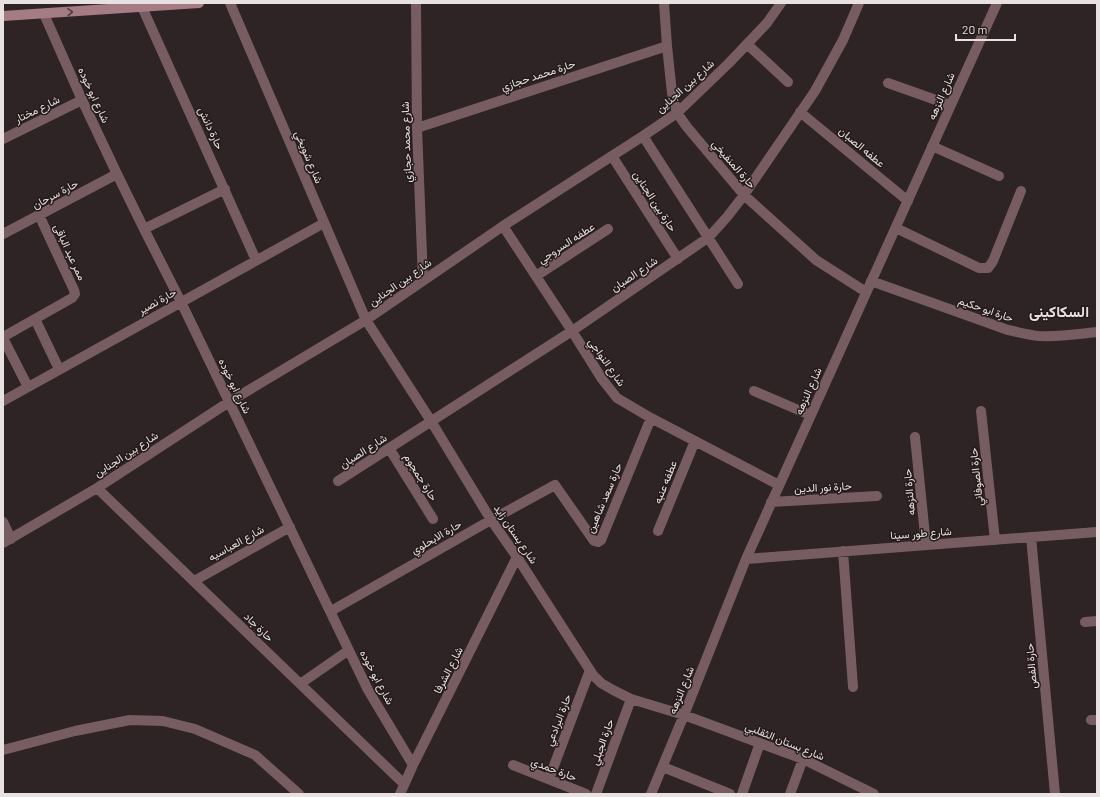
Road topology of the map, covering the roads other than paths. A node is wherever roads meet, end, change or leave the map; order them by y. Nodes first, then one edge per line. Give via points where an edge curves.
1 (199, 3) edge
2 (230, 3) edge
3 (416, 3) edge
4 (664, 3) edge
5 (781, 3) edge
6 (859, 3) edge
7 (996, 3) edge
8 (126, 6) edge
9 (142, 7) junction
10 (44, 14) junction
11 (3, 16) edge
12 (747, 44) junction
13 (667, 46) junction
14 (788, 82) dead end
15 (888, 83) dead end
16 (82, 100) junction
17 (950, 105) junction
18 (800, 112) junction
19 (677, 113) junction
20 (417, 128) junction
21 (643, 136) junction
22 (3, 139) edge
23 (932, 146) junction
24 (612, 156) junction
25 (117, 174) junction
26 (999, 176) dead end
27 (225, 189) junction
28 (1021, 191) dead end
29 (744, 195) junction
30 (908, 201) junction
31 (39, 215) junction
32 (324, 223) junction
33 (503, 226) junction
34 (896, 228) junction
35 (144, 229) junction
36 (608, 229) dead end
37 (3, 234) edge
38 (708, 238) junction
39 (678, 259) junction
40 (256, 260) junction
41 (536, 276) junction
42 (423, 280) junction
43 (871, 281) junction
44 (738, 284) dead end
45 (866, 292) junction
46 (181, 302) junction
47 (35, 319) junction
48 (366, 320) junction
49 (572, 331) junction
50 (1097, 332) edge
51 (3, 337) edge
52 (59, 369) junction
53 (28, 387) junction
54 (754, 391) dead end
55 (3, 401) edge
56 (229, 402) junction
57 (981, 411) dead end
58 (810, 415) junction
59 (650, 418) junction
60 (431, 421) junction
61 (915, 437) dead end
62 (695, 441) junction
63 (389, 448) junction
64 (338, 481) dead end
65 (555, 485) joint
66 (779, 485) junction
67 (97, 488) junction
68 (877, 496) dead end
69 (771, 502) junction
70 (433, 519) dead end
71 (491, 520) junction
72 (3, 522) edge
73 (290, 527) junction
74 (658, 531) dead end
75 (1097, 532) edge
76 (1032, 537) junction
77 (995, 540) junction
78 (7, 541) edge
79 (926, 545) junction
80 (843, 552) junction
81 (518, 557) junction
82 (746, 559) junction
83 (194, 581) junction
84 (331, 612) junction
85 (1097, 621) edge
86 (1085, 622) dead end
87 (349, 650) junction
88 (590, 670) junction
89 (300, 684) junction
90 (853, 687) dead end
91 (631, 699) junction
92 (684, 715) junction
93 (760, 743) junction
94 (3, 750) edge
95 (803, 759) junction
96 (413, 765) junction
97 (513, 765) dead end
98 (663, 767) junction
99 (549, 779) junction
100 (402, 789) edge
101 (299, 794) edge
102 (586, 794) edge
103 (596, 794) edge
104 (651, 794) edge
105 (730, 794) edge
106 (742, 794) edge
107 (790, 794) edge
108 (874, 794) edge
109 (1055, 794) edge

1 - 9 main road
2 - 32 street, شارع شويخي
3 - 20 street, شارع محمد حجازي
4 - 13 street, حارة المنفيخي
5 - 12 street, شارع بين الجناين
6 - 18 street, شارع الصبان via 843,40 815,91
7 - 17 street, شارع النزهه
8 - 9 main road
10 -> 8 main road
9 - 27 street, حارة دانش
10 - 11 main road
10 - 16 street, شارع ابو خوده
12 - 14 street
12 - 19 street, شارع بين الجناين
13 - 19 street, حارة المنفيخي
13 - 20 street, حارة محمد حجازي
15 - 17 street
16 - 22 street, شارع مختار
16 - 25 street, شارع ابو خوده
17 - 23 street, شارع النزهه
18 - 29 street, شارع الصبان
18 - 30 street, عطفه الصبان
19 - 21 street, شارع بين الجناين
19 - 29 street, حارة المنفيخي
20 - 42 street, شارع محمد حجازي
21 - 24 street, شارع بين الجناين
21 - 38 street
23 - 26 street
23 - 30 street, شارع النزهه
24 - 33 street, شارع بين الجناين
24 - 39 street, حارة بين الجناين
25 - 31 street, حارة سرحان
25 - 35 street, شارع ابو خوده
27 - 35 street
27 - 40 street, حارة دانش
28 - 34 street via 988,268 979,268
29 - 38 street, شارع الصبان
29 - 45 street, حارة المنفيخي via 816,260
30 - 34 street, شارع النزهه
31 - 37 street, حارة سرحان
31 - 47 street, ممر عبد الباقى via 75,294
32 - 40 street, حارة نصير
32 - 48 street, شارع شويخي
33 - 41 street, شارع النواجي
33 - 42 street, شارع بين الجناين
34 - 43 street, شارع النزهه
35 - 46 street, شارع ابو خوده
36 - 41 street, عطفه السروجي
38 - 39 street, شارع الصبان
38 - 44 street
39 - 49 street, شارع الصبان
40 - 46 street, حارة نصير
41 - 49 street, شارع النواجي
42 - 48 street, شارع بين الجناين
43 - 45 street, شارع النزهه
43 - 50 street, حارة ابو حكيم via 1024,334 1056,336
45 - 58 street, شارع النزهه
46 - 52 street, حارة نصير
46 - 56 street, شارع ابو خوده
47 - 51 street
47 - 52 street
48 - 56 street, شارع بين الجناين
48 - 60 street, شارع بستان زايد
49 - 59 street, شارع النواجي via 602,380 617,398
49 - 60 street, شارع الصبان
51 - 53 street
52 - 53 street, حارة نصير
53 - 55 street, حارة نصير
54 - 58 street
56 - 67 street, شارع بين الجناين
56 - 73 street, شارع ابو خوده
57 - 77 street, حارة الصوفاني
58 - 66 street, شارع النزهه
59 - 62 street, شارع النواجي
59 - 65 street, حارة سعد شاهين via 601,540 594,541
60 - 63 street, شارع الصبان
60 - 71 street, شارع بستان زايد
61 - 79 street, حارة النزهه
62 - 66 street, شارع النواجي
62 - 74 street, عطفه عنبه
63 - 64 street, شارع الصبان
63 - 70 street, حارة جمجوم
65 - 71 street, حارة الابحلوي
66 - 69 street, شارع النزهه
67 - 78 street, شارع بين الجناين
67 - 83 street, حارة جاد
68 - 69 street, حارة نور الدين
69 - 82 street, شارع النزهه
71 - 81 street, شارع بستان زايد
71 - 84 street, حارة الابحلوي
72 - 78 street
73 - 83 street, شارع العباسيه
73 - 84 street, شارع ابو خوده
75 - 76 street, شارع طور سينا
76 - 77 street, شارع طور سينا
76 - 109 street, حارة الفص
77 - 79 street, شارع طور سينا
79 - 80 street, شارع طور سينا
80 - 82 street, شارع طور سينا
80 - 90 street
81 - 88 street, شارع بستان زايد
81 - 96 street, شارع الشرفا
82 - 92 street, شارع النزهه
83 - 89 street, حارة جاد
84 - 87 street, شارع ابو خوده
85 - 86 street
87 - 89 street
87 - 96 street, شارع ابو خوده via 368,690
88 - 91 street, شارع بستان زايد via 601,683
88 - 99 street, حارة البرادعي
89 - 100 street, حارة جاد
91 - 92 street, شارع بستان زايد
91 - 103 street, حارة الجبلي
92 - 93 street, شارع بستان الثقلبي
92 - 98 street, شارع النزهه
93 - 95 street, شارع بستان الثقلبي
93 - 106 street
94 - 101 street via 130,720 163,721 195,729 255,755
95 - 107 street
95 - 108 street, شارع بستان الثقلبي
96 - 100 street, شارع الشرفا
97 - 99 street, حارة حمدي
98 - 104 street, شارع النزهه
98 - 105 street
99 - 102 street, حارة حمدي

